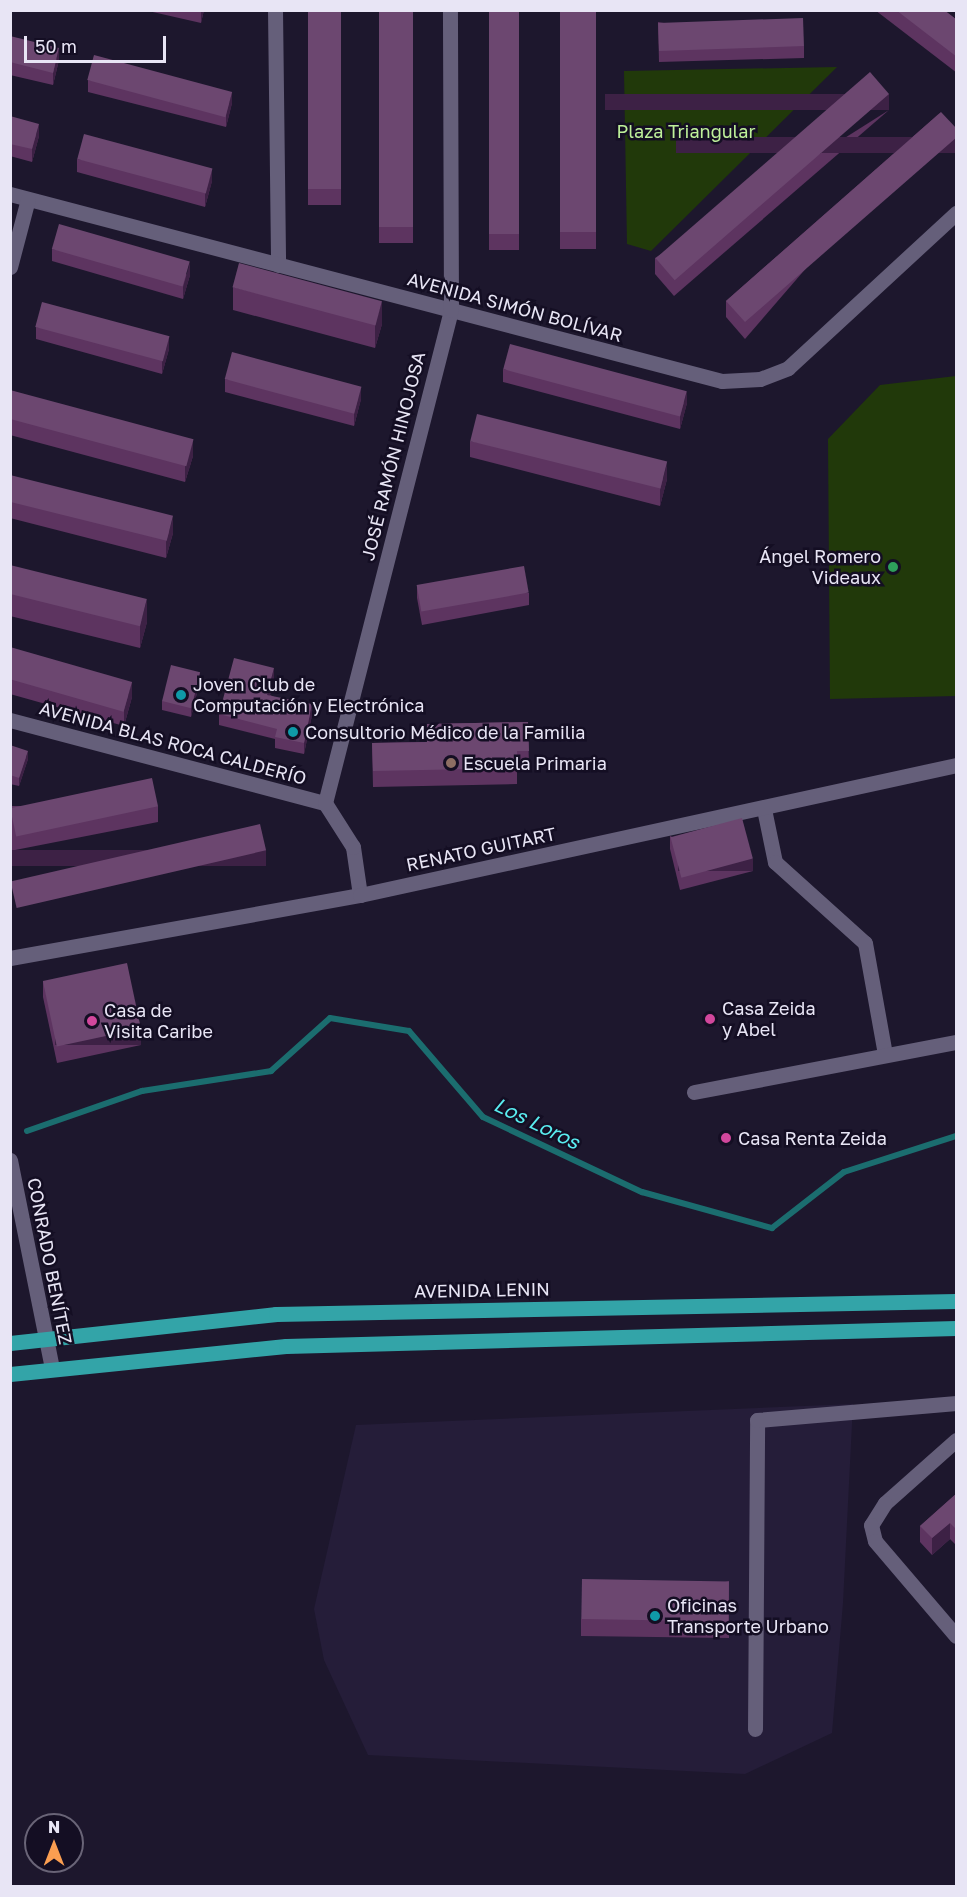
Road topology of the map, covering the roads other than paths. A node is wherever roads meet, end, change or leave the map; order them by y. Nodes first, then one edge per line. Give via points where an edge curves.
1 (275, 10) edge
2 (450, 10) edge
3 (10, 194) edge
4 (28, 199) junction
5 (957, 213) edge
6 (278, 265) junction
7 (10, 267) edge
8 (450, 310) junction
9 (10, 720) edge
10 (957, 765) edge
11 (325, 803) junction
12 (764, 809) junction
13 (360, 895) junction
14 (10, 958) edge
15 (957, 1042) edge
16 (885, 1054) junction
17 (694, 1092) dead end
18 (10, 1160) edge
19 (957, 1301) edge
20 (957, 1328) edge
21 (46, 1339) junction
22 (10, 1343) edge
23 (52, 1369) junction
24 (10, 1374) edge
25 (957, 1403) edge
26 (957, 1440) edge
27 (957, 1636) edge
28 (755, 1729) dead end

1 - 6 street
2 - 8 street, JOSÉ RAMÓN HINOJOSA
3 - 4 street, AVENIDA SIMÓN BOLÍVAR
4 - 6 street, AVENIDA SIMÓN BOLÍVAR
4 - 7 street
5 - 8 street, AVENIDA SIMÓN BOLÍVAR via 789,368 760,379 722,381
6 - 8 street, AVENIDA SIMÓN BOLÍVAR
8 - 11 street, JOSÉ RAMÓN HINOJOSA
9 - 11 street, AVENIDA BLAS ROCA CALDERÍO
10 - 12 street, RENATO GUITART
11 - 13 street via 353,847
12 - 13 street, RENATO GUITART
12 - 16 street via 775,862 865,943
13 - 14 street, RENATO GUITART
15 - 16 street
16 - 17 street
18 - 21 street, CONRADO BENÍTEZ
19 - 21 main road, AVENIDA LENIN via 276,1314
20 - 23 main road via 286,1346
21 - 22 main road, AVENIDA LENIN
21 - 23 street, CONRADO BENÍTEZ
23 - 24 main road
25 - 28 street via 756,1420
26 - 27 street via 885,1503 871,1525 875,1541

